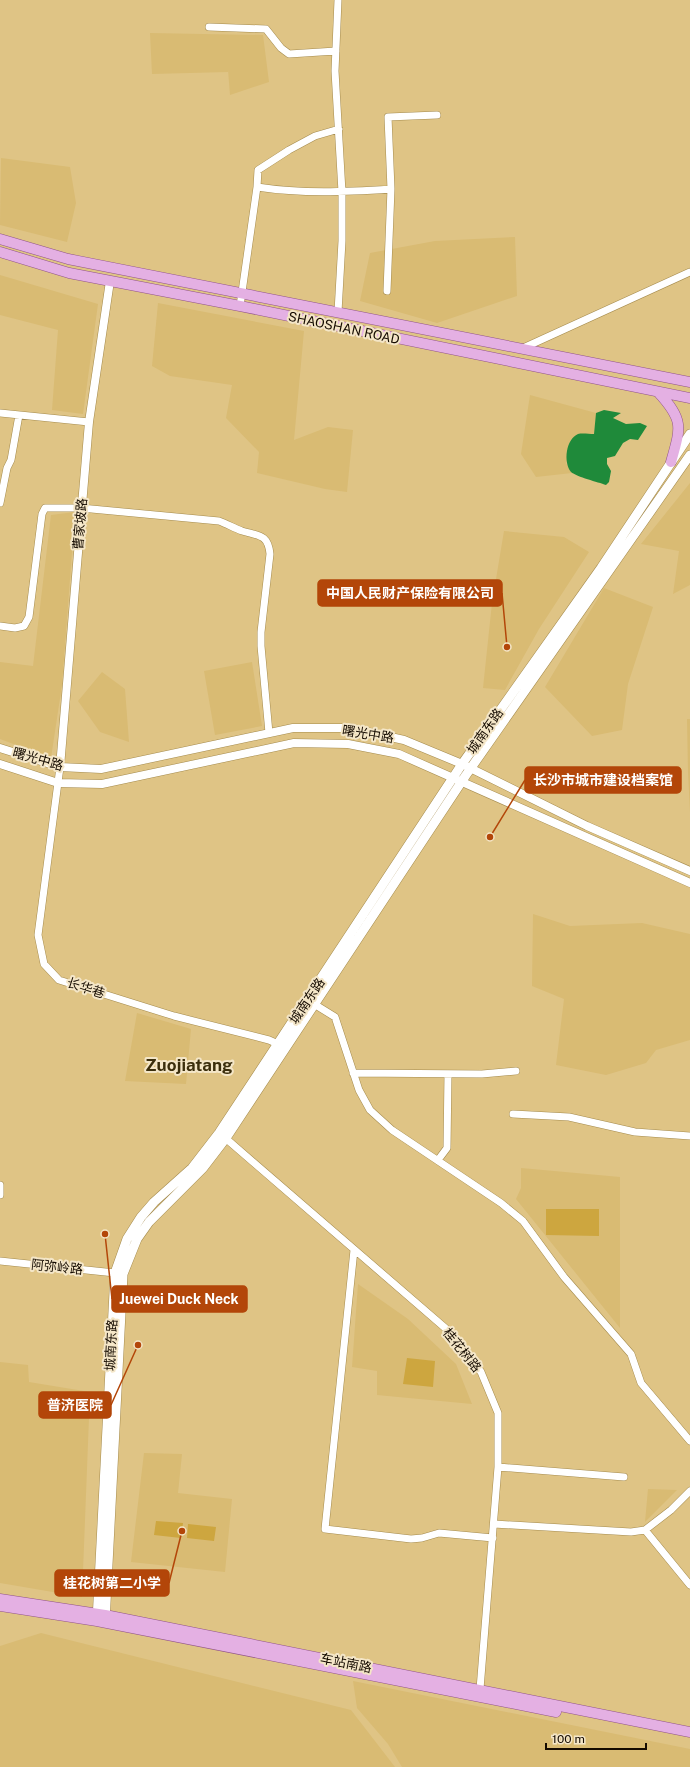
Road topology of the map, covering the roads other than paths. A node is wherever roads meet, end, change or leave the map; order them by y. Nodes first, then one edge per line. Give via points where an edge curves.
1 (338, 0) edge
2 (209, 27) dead end
3 (336, 51) junction
4 (437, 115) dead end
5 (339, 129) junction
6 (258, 187) junction
7 (391, 189) junction
8 (342, 192) junction
9 (0, 239) edge
10 (0, 252) edge
11 (690, 272) edge
12 (110, 281) junction
13 (386, 291) dead end
14 (242, 293) junction
15 (240, 306) junction
16 (338, 312) junction
17 (521, 349) junction
18 (687, 381) edge
19 (658, 392) junction
20 (690, 398) edge
21 (0, 413) edge
22 (19, 415) junction
23 (89, 422) junction
24 (690, 434) edge
25 (690, 455) edge
26 (671, 462) junction
27 (4, 468) edge
28 (0, 503) edge
29 (81, 508) junction
30 (0, 626) edge
31 (269, 733) junction
32 (0, 748) edge
33 (0, 764) edge
34 (60, 767) junction
35 (466, 767) junction
36 (458, 779) junction
37 (58, 783) junction
38 (690, 871) edge
39 (690, 883) edge
40 (314, 1004) junction
41 (278, 1044) junction
42 (516, 1071) dead end
43 (353, 1073) junction
44 (448, 1074) junction
45 (513, 1114) dead end
46 (222, 1136) junction
47 (690, 1136) edge
48 (438, 1160) junction
49 (0, 1185) edge
50 (0, 1195) edge
51 (354, 1250) junction
52 (0, 1261) edge
53 (115, 1273) junction
54 (690, 1441) edge
55 (498, 1467) junction
56 (624, 1478) dead end
57 (690, 1491) edge
58 (494, 1524) junction
59 (645, 1530) junction
60 (493, 1538) junction
61 (690, 1585) edge
62 (0, 1599) edge
63 (0, 1606) edge
64 (101, 1618) junction
65 (480, 1689) junction
66 (690, 1732) edge
67 (690, 1738) edge

1 - 3 street
2 - 3 street via 266,29 289,54
3 - 5 street
4 - 7 street via 388,117
5 - 6 street via 315,136 258,170
5 - 8 street
6 - 8 street via 287,191
6 - 14 street
7 - 8 street
7 - 13 street
8 - 16 street
9 - 14 main road, SHAOSHAN ROAD via 68,259
10 - 12 main road, SHAOSHAN ROAD via 69,273
11 - 17 street
12 - 15 main road, SHAOSHAN ROAD
12 - 23 street, 曹家坡路
14 - 15 street
14 - 16 main road, SHAOSHAN ROAD
15 - 19 main road, SHAOSHAN ROAD
16 - 17 main road, SHAOSHAN ROAD
17 - 18 main road, SHAOSHAN ROAD
19 - 20 main road, SHAOSHAN ROAD
19 - 26 main road via 673,407 680,430
21 - 22 street
22 - 23 street
22 - 27 street via 12,460
23 - 29 street, 曹家坡路
24 - 26 main road, 城南东路
25 - 35 main road, 城南东路
26 - 35 main road, 城南东路
27 - 28 street
29 - 30 street via 45,508 42,514 29,617 24,626
29 - 31 street via 219,520 232,528 256,534 267,541 270,554 261,646
29 - 34 street, 曹家坡路
31 - 34 street, 曙光中路 via 101,769
31 - 35 street, 曙光中路 via 293,728 350,728 404,740
32 - 34 street, 曙光中路
33 - 37 street, 曙光中路
34 - 37 street, 长华巷
35 - 36 main road, 城南东路
35 - 38 street, 曙光中路 via 587,826
36 - 37 street, 曙光中路 via 399,754 348,744 294,743 102,784
36 - 39 street, 曙光中路
36 - 40 main road, 城南东路
36 - 41 main road, 城南东路
37 - 41 street, 长华巷 via 38,935 44,964 59,980 174,1016
40 - 43 street via 335,1017
40 - 46 main road, 城南东路
41 - 46 main road, 城南东路
42 - 44 street
43 - 44 street
43 - 48 street via 370,1110 392,1130
44 - 48 street via 447,1148
45 - 47 street via 569,1117 635,1132
46 - 51 street, 桂花树路
46 - 53 main road, 城南东路 via 141,1217 127,1239
46 - 64 main road, 城南东路 via 203,1168 149,1222 137,1239 123,1274
48 - 54 street via 502,1203 523,1221 564,1277 631,1354 641,1383
49 - 50 street
51 - 55 street, 桂花树路 via 451,1333 481,1372 498,1413
51 - 60 street via 325,1529 411,1538 439,1533
52 - 53 street, 阿弥岭路
53 - 64 main road, 城南东路
55 - 56 street
55 - 58 street, 桂花树路
57 - 59 street
58 - 59 street via 631,1532
58 - 60 street, 桂花树路
59 - 61 street
60 - 65 street, 桂花树路
62 - 64 main road, 车站南路
63 - 64 main road, 车站南路
64 - 65 main road, 车站南路
64 - 67 main road, 车站南路
65 - 66 main road, 车站南路

